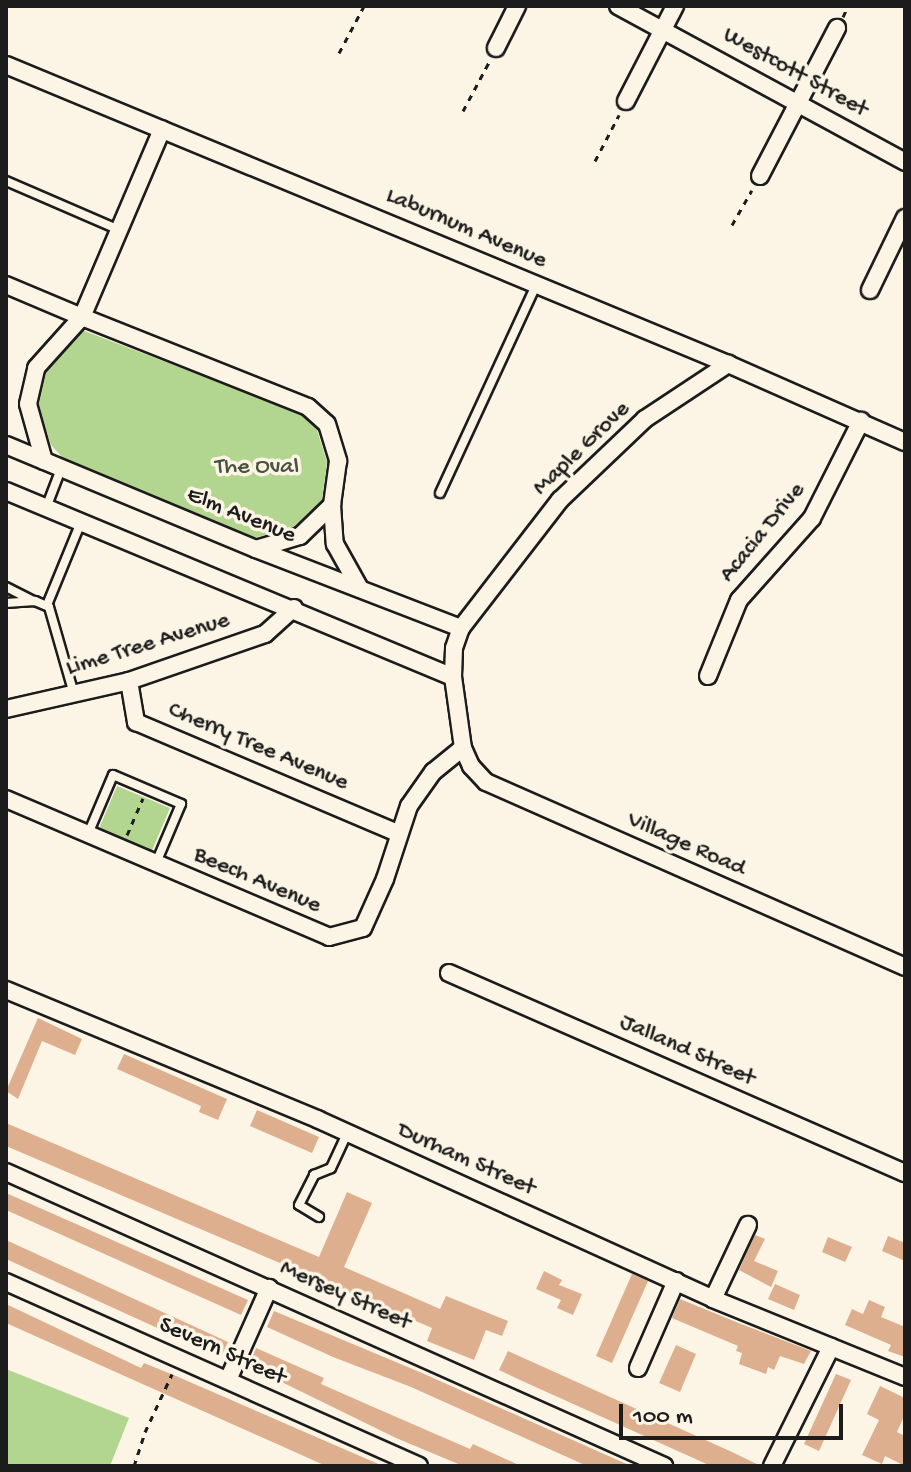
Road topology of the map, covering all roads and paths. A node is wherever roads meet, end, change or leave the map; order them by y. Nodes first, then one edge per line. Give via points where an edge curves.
1 (364, 6) edge
2 (517, 6) edge
3 (618, 6) edge
4 (675, 6) edge
5 (663, 28) junction
6 (837, 28) dead end
7 (496, 48) joint
8 (339, 53) dead end
9 (6, 65) edge
10 (626, 101) joint
11 (797, 102) junction
12 (463, 111) dead end
13 (162, 129) junction
14 (595, 161) dead end
15 (905, 162) edge
16 (760, 176) joint
17 (6, 181) edge
18 (905, 218) edge
19 (732, 225) dead end
20 (119, 230) junction
21 (6, 285) edge
22 (536, 285) junction
23 (870, 290) dead end
24 (82, 317) junction
25 (728, 364) junction
26 (861, 421) junction
27 (905, 442) edge
28 (6, 445) edge
29 (44, 461) junction
30 (61, 468) junction
31 (6, 491) edge
32 (440, 493) dead end
33 (332, 505) junction
34 (46, 508) junction
35 (81, 522) junction
36 (256, 549) junction
37 (6, 587) edge
38 (359, 587) junction
39 (35, 601) junction
40 (6, 603) edge
41 (47, 605) junction
42 (294, 608) junction
43 (461, 628) junction
44 (708, 676) dead end
45 (453, 677) junction
46 (129, 681) junction
47 (74, 694) junction
48 (6, 709) edge
49 (463, 748) junction
50 (147, 789) junction
51 (6, 799) edge
52 (398, 833) junction
53 (88, 835) junction
54 (120, 849) junction
55 (155, 865) junction
56 (905, 967) edge
57 (449, 973) dead end
58 (6, 990) edge
59 (347, 1133) junction
60 (6, 1172) edge
61 (905, 1173) edge
62 (319, 1217) dead end
63 (748, 1225) dead end
64 (676, 1281) junction
65 (6, 1282) edge
66 (269, 1288) junction
67 (713, 1299) junction
68 (831, 1347) junction
69 (178, 1361) junction
70 (638, 1368) dead end
71 (905, 1377) edge
72 (228, 1380) junction
73 (134, 1466) edge
74 (419, 1466) edge
75 (664, 1466) edge
76 (772, 1466) edge

1 - 8 path
2 - 7 street
3 - 5 street, Westcott Street
4 - 5 street
5 - 10 street
5 - 11 street, Westcott Street
6 - 11 street
7 - 12 path
9 - 13 street, Laburnum Avenue
10 - 14 path
11 - 15 street, Westcott Street
11 - 16 street
13 - 20 street
13 - 22 street, Laburnum Avenue
16 - 19 path
17 - 20 lane
18 - 23 street
20 - 24 street
21 - 24 street
22 - 25 street, Laburnum Avenue
22 - 32 lane
24 - 29 street via 36,368 28,404
24 - 33 street via 308,407 327,424 338,461
25 - 26 street, Laburnum Avenue
25 - 43 street, Maple Grove via 645,419 560,500
26 - 27 street, Laburnum Avenue
26 - 44 street, Acacia Drive via 812,518 739,600
28 - 29 street, Elm Avenue
29 - 30 street, Elm Avenue
30 - 34 lane
30 - 36 street, Elm Avenue
31 - 34 street
33 - 36 street via 300,536
33 - 38 street via 335,544
34 - 35 street
35 - 41 lane
35 - 42 street
36 - 38 street, Elm Avenue
37 - 39 lane
38 - 43 street, Elm Avenue
39 - 40 lane
39 - 41 lane
41 - 47 lane
42 - 45 street
42 - 46 street, Lime Tree Avenue via 265,634
43 - 45 street
45 - 49 street
46 - 47 street, Lime Tree Avenue
46 - 52 street, Cherry Tree Avenue via 136,722
47 - 48 street, Lime Tree Avenue
49 - 52 street, Beech Avenue via 433,772
49 - 56 street, Village Road via 486,782
50 - 53 lane via 113,775
50 - 54 path
50 - 55 lane via 181,804
51 - 53 street, Beech Avenue
52 - 55 street, Beech Avenue via 363,928 329,937
53 - 54 street, Beech Avenue
54 - 55 street, Beech Avenue
57 - 61 street, Jalland Street
58 - 59 street, Durham Street
59 - 62 lane via 331,1168 314,1175 299,1205
59 - 64 street, Durham Street
60 - 66 street, Mersey Street
63 - 67 street
64 - 67 street, Durham Street
64 - 70 street
65 - 69 street, Severn Street
66 - 72 street
66 - 75 street, Mersey Street
67 - 68 street, Durham Street
68 - 71 street, Durham Street
68 - 76 street
69 - 72 street, Severn Street
69 - 73 path
72 - 74 street, Severn Street

